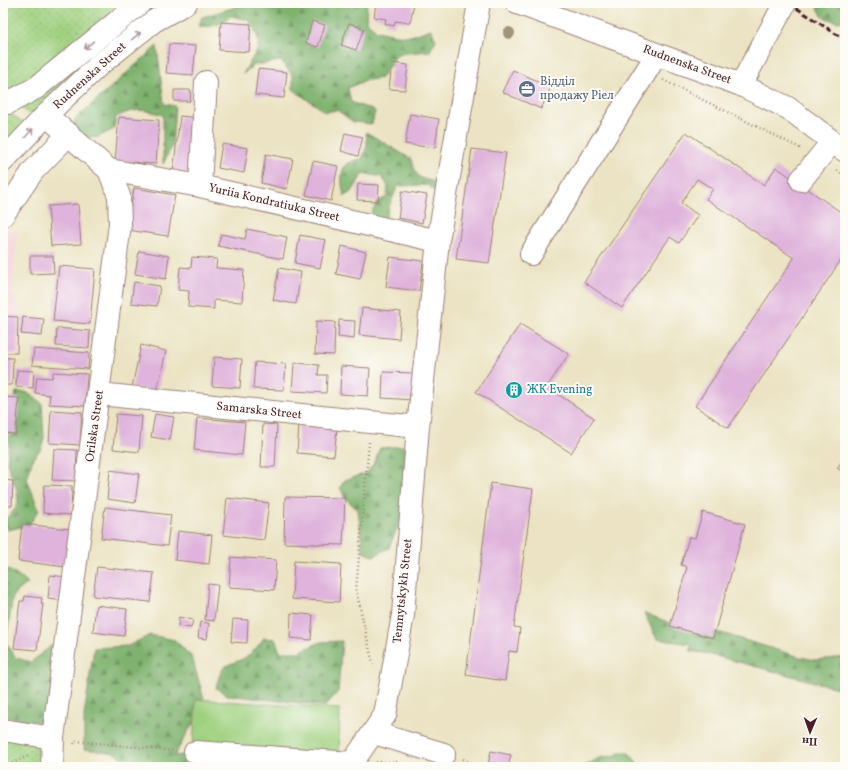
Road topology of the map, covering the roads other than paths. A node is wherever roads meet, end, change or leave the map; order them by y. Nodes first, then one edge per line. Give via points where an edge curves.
1 (140, 3) edge
2 (186, 3) edge
3 (479, 3) edge
4 (517, 3) edge
5 (785, 3) edge
6 (657, 54) junction
7 (206, 82) dead end
8 (741, 85) junction
9 (3, 103) edge
10 (46, 115) junction
11 (69, 134) junction
12 (838, 146) edge
13 (3, 161) edge
14 (109, 170) junction
15 (801, 180) dead end
16 (200, 186) junction
17 (3, 215) edge
18 (438, 241) junction
19 (531, 254) dead end
20 (99, 394) junction
21 (418, 427) junction
22 (3, 730) edge
23 (374, 733) junction
24 (53, 738) junction
25 (195, 752) road end
26 (444, 754) dead end
27 (352, 765) edge
28 (52, 767) edge

1 -> 9 street, Rudnenska Street via 36,88 8,103
10 -> 2 street, Rudnenska Street via 100,65 154,21
3 - 18 street
4 - 6 street, Rudnenska Street
5 - 8 street
6 - 8 street, Rudnenska Street
6 - 19 street
7 - 16 street
8 - 12 street, Rudnenska Street via 788,108
10 - 11 street, Orilska Street
13 -> 10 street, Rudnenska Street
11 - 14 street, Orilska Street
11 - 17 street via 32,171
12 - 15 street
14 - 16 street, Yuriia Kondratiuka Street
14 - 20 street, Orilska Street via 119,196 120,224
16 - 18 street, Yuriia Kondratiuka Street
18 - 21 street
20 - 21 street, Samarska Street
20 - 24 street, Orilska Street
21 - 23 street, Temnytskykh Street via 403,615 385,716
22 - 24 street
23 - 26 street
23 - 27 street, Temnytskykh Street
24 - 28 street, Orilska Street
25 - 27 street

